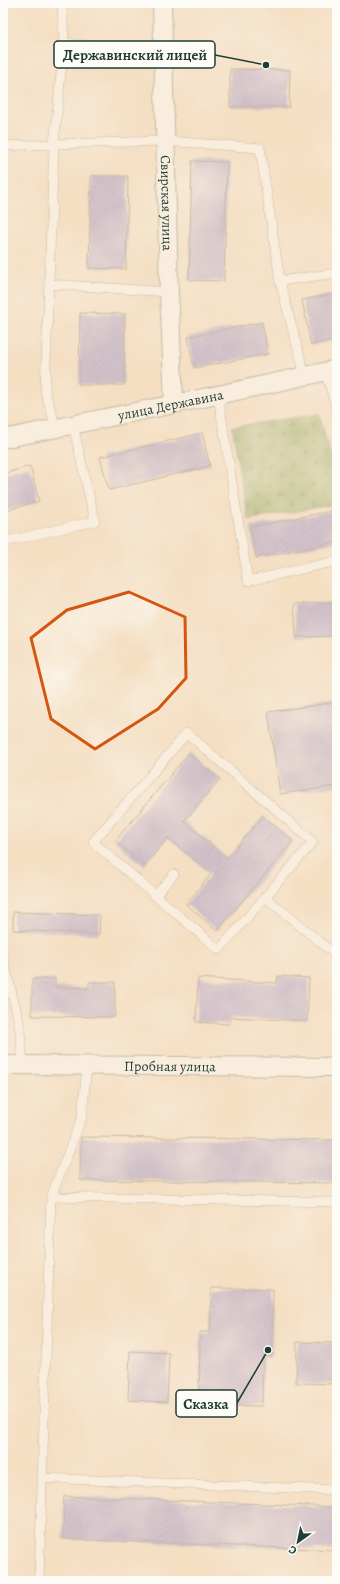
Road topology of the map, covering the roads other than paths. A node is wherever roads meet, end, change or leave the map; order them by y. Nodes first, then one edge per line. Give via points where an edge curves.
1 (62, 3) edge
2 (162, 3) edge
3 (64, 43) junction
4 (163, 52) junction
5 (166, 141) junction
6 (54, 144) junction
7 (3, 146) edge
8 (337, 273) edge
9 (280, 281) junction
10 (49, 284) junction
11 (169, 292) junction
12 (331, 370) edge
13 (305, 376) junction
14 (218, 395) junction
15 (174, 403) junction
16 (337, 410) edge
17 (65, 427) junction
18 (3, 440) edge
19 (3, 542) edge
20 (337, 561) edge
21 (174, 874) dead end
22 (155, 896) junction
23 (265, 897) junction
24 (337, 956) edge
25 (3, 957) edge
26 (24, 1064) junction
27 (3, 1065) edge
28 (86, 1066) junction
29 (337, 1067) edge
30 (51, 1197) junction
31 (337, 1202) edge
32 (42, 1478) junction
33 (337, 1490) edge
34 (38, 1581) edge

1 - 3 lane
2 - 4 street, Свирская улица
3 - 4 lane
3 - 6 lane
4 - 5 street, Свирская улица
5 - 6 lane
5 - 9 lane via 260,148
5 - 11 street, Свирская улица
6 - 7 lane
6 - 10 lane
8 - 9 lane
9 - 13 lane
10 - 11 lane
10 - 17 lane via 45,391
11 - 15 street, Свирская улица
12 - 13 street, улица Державина
12 - 16 lane
13 - 14 street, улица Державина
14 - 15 street, улица Державина
14 - 20 lane via 248,581
15 - 17 street, улица Державина
17 - 18 street, улица Державина
17 - 19 lane via 95,521
21 - 22 lane
22 - 23 lane via 219,950
22 - 23 lane via 93,842 187,734 312,842
23 - 24 lane
25 - 26 lane via 19,1022
26 - 27 street, Пробная улица
26 - 28 street, Пробная улица
28 - 29 street, Пробная улица
28 - 30 lane via 82,1117
30 - 31 lane
30 - 32 lane
32 - 33 lane
32 - 34 lane

